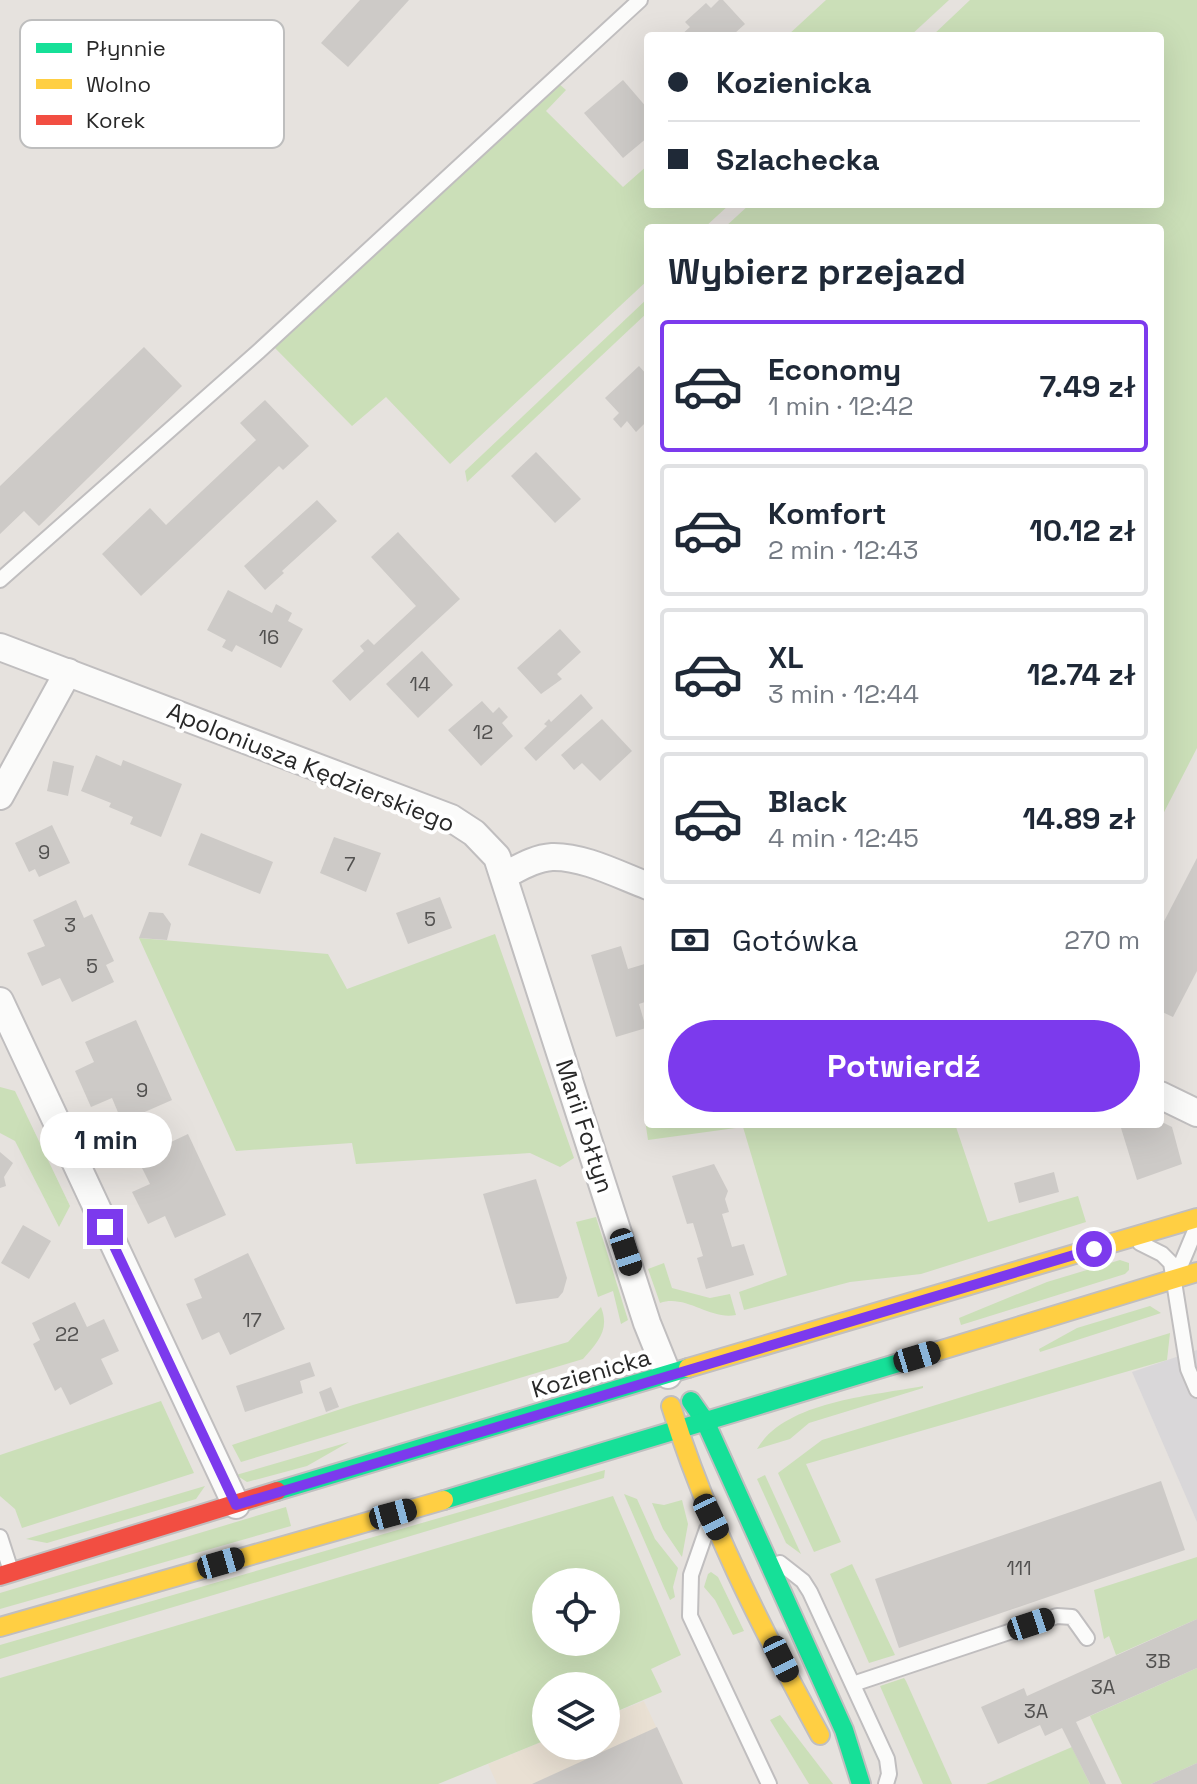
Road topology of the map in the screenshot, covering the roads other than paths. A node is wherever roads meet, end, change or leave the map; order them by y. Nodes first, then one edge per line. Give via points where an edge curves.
1 (640, 0) edge
2 (0, 580) edge
3 (0, 647) edge
4 (68, 672) junction
5 (0, 796) edge
6 (505, 875) junction
7 (644, 885) edge
8 (0, 1001) edge
9 (8, 1040) edge
10 (1164, 1097) edge
11 (1197, 1113) edge
12 (1197, 1218) edge
13 (1197, 1226) edge
14 (1121, 1241) junction
15 (1197, 1272) edge
16 (1176, 1278) junction
17 (668, 1375) junction
18 (1197, 1390) edge
19 (772, 1402) junction
20 (705, 1421) junction
21 (678, 1429) junction
22 (721, 1461) junction
23 (236, 1505) junction
24 (711, 1517) junction
25 (0, 1537) edge
26 (761, 1547) junction
27 (6, 1575) edge
28 (0, 1627) edge
29 (1087, 1638) dead end
30 (853, 1684) junction
31 (769, 1784) edge
32 (850, 1784) edge
33 (861, 1784) edge
34 (886, 1784) edge

1 - 2 lane via 259,351
3 - 4 street, Apoloniusza Kędzierskiego
4 - 5 street
4 - 6 street, Apoloniusza Kędzierskiego via 451,818 497,857
6 - 7 street via 551,857
6 - 17 street, Marii Fołtyn
8 - 9 street
9 - 23 street
10 - 11 street
12 - 14 main road, Kozienicka
13 - 16 lane
14 - 16 lane via 1162,1254
14 - 17 main road, Kozienicka
15 - 16 main road
16 - 18 lane via 1188,1369
16 - 19 main road
17 - 20 main road, Marii Fołtyn
17 - 21 main road, Marii Fołtyn
17 - 23 main road, Kozienicka
19 - 20 main road
19 - 22 main road via 755,1414
20 - 21 main road
20 - 22 main road, Marii Fołtyn
21 - 24 main road, Marii Fołtyn
21 - 28 main road
22 - 26 main road, Marii Fołtyn
23 - 27 main road, Kozienicka
24 - 31 lane via 691,1575 690,1616
24 - 32 main road, Marii Fołtyn
25 - 27 lane
26 - 30 lane via 803,1581
26 - 33 main road, Marii Fołtyn via 844,1730
29 - 30 lane via 1072,1617 1057,1616
30 - 34 lane via 887,1759

